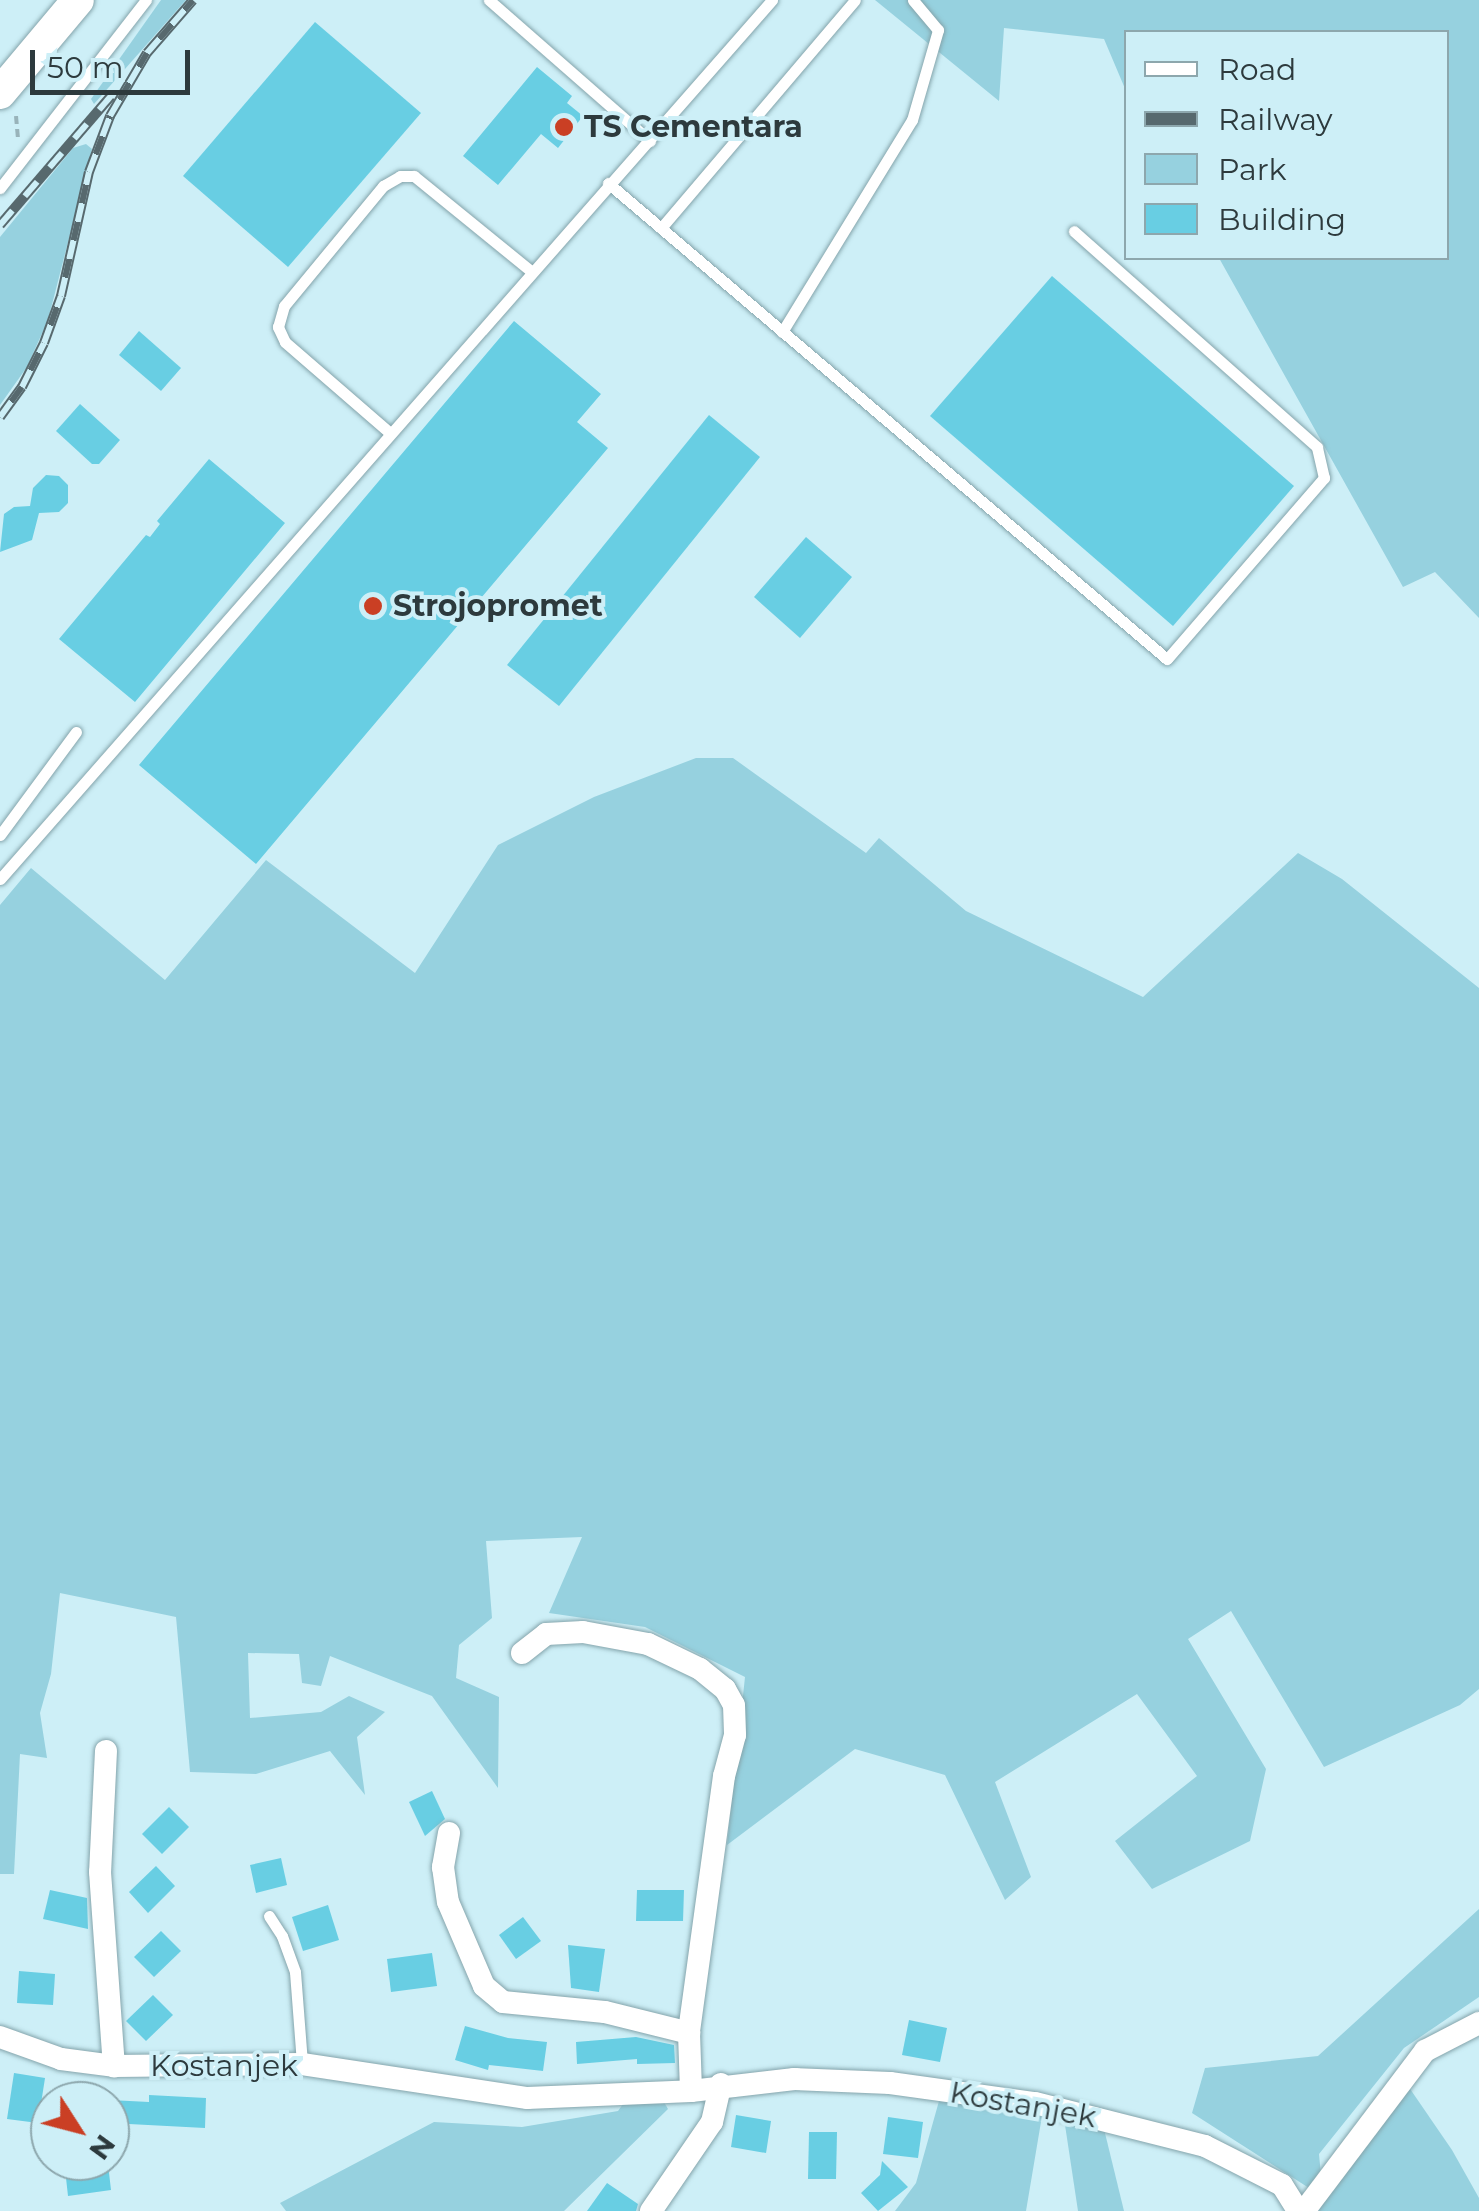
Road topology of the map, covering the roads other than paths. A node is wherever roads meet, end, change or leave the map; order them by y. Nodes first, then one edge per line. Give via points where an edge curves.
1 (78, 0) edge
2 (146, 0) edge
3 (490, 0) edge
4 (772, 0) edge
5 (855, 0) edge
6 (913, 0) edge
7 (0, 94) edge
8 (650, 140) junction
9 (608, 183) junction
10 (0, 188) edge
11 (660, 228) junction
12 (1074, 231) dead end
13 (532, 270) junction
14 (782, 332) junction
15 (390, 432) junction
16 (76, 732) dead end
17 (0, 835) edge
18 (0, 880) edge
19 (522, 1653) dead end
20 (106, 1751) dead end
21 (449, 1833) dead end
22 (269, 1916) dead end
23 (1479, 2023) edge
24 (689, 2033) junction
25 (0, 2037) edge
26 (302, 2064) junction
27 (114, 2066) junction
28 (721, 2084) junction
29 (691, 2091) junction
30 (651, 2211) edge
31 (1301, 2211) edge

1 - 7 main road
2 - 10 lane
3 - 8 lane
4 - 8 lane
5 - 11 lane
6 - 14 lane via 938,30 912,120
8 - 9 lane
9 - 11 lane
9 - 13 lane
11 - 14 lane
12 - 14 lane via 1317,447 1324,478 1168,659
13 - 15 lane
13 - 15 lane via 414,176 383,186 284,306 278,327 286,342
15 - 18 lane
16 - 17 lane
19 - 24 street via 546,1634 583,1632 648,1644 700,1670 734,1705 735,1735
20 - 27 street, Kostanjek via 100,1872
21 - 24 street via 443,1867 448,1902 465,1951 493,1994 503,2002 604,2012
22 - 26 lane via 295,1972
23 - 31 street, Kostanjek via 1425,2051
24 - 29 street
25 - 27 street, Kostanjek via 62,2058
26 - 27 street, Kostanjek
26 - 29 street, Kostanjek via 527,2098
28 - 29 street, Kostanjek
28 - 30 street via 712,2122
28 - 31 street, Kostanjek via 890,2084 1036,2102 1205,2146 1282,2185

